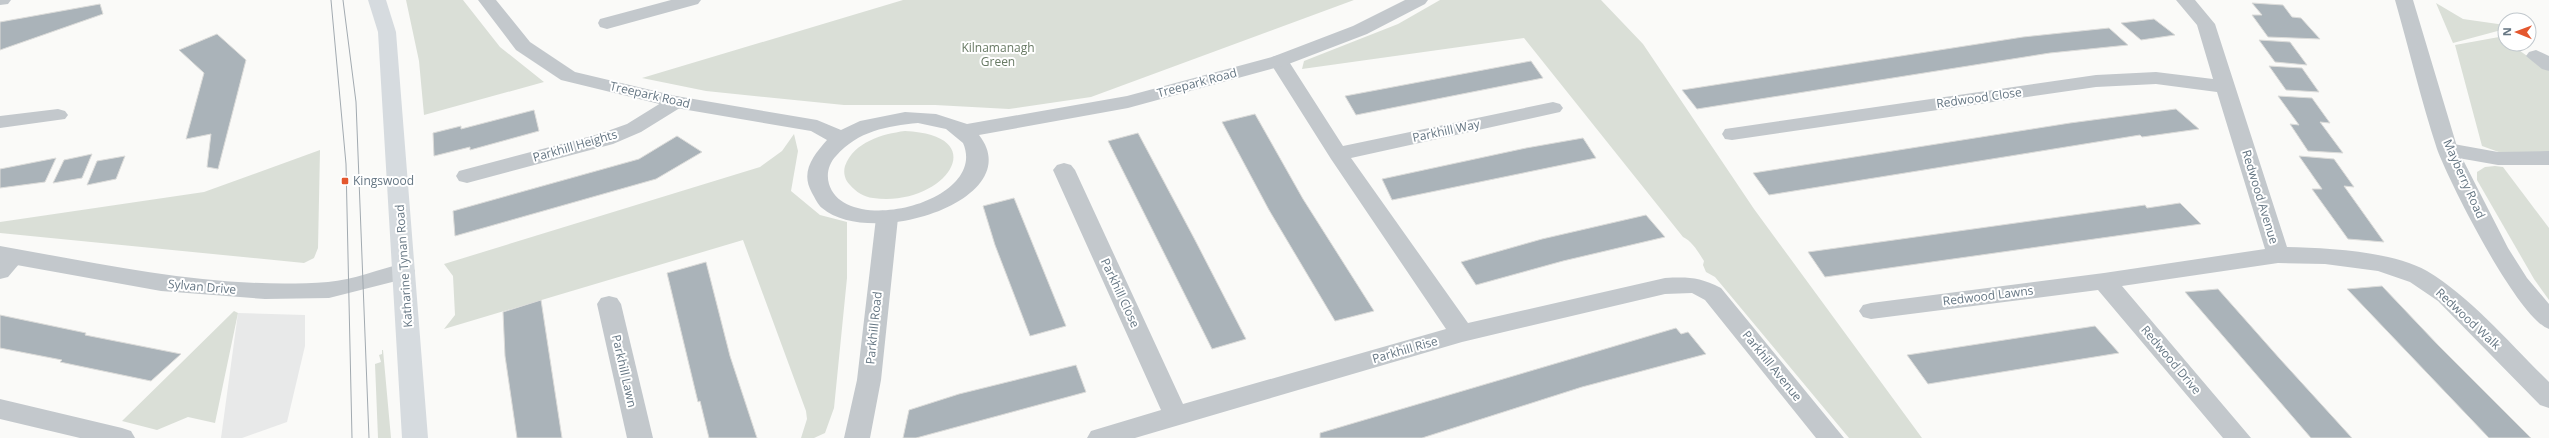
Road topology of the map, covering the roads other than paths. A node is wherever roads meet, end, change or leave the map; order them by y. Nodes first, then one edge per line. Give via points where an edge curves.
1 (377, 0) edge
2 (487, 0) edge
3 (692, 0) edge
4 (1419, 0) edge
5 (2185, 0) edge
6 (2404, 0) edge
7 (607, 23) dead end
8 (1279, 61) junction
9 (2227, 87) junction
10 (676, 102) junction
11 (1553, 108) dead end
12 (58, 115) dead end
13 (0, 122) edge
14 (964, 131) junction
15 (1732, 134) dead end
16 (841, 139) junction
17 (2448, 150) junction
18 (1338, 154) junction
19 (2549, 158) edge
20 (1064, 170) dead end
21 (467, 176) dead end
22 (887, 218) junction
23 (2278, 255) junction
24 (5, 261) edge
25 (404, 271) junction
26 (2104, 282) junction
27 (1713, 294) joint
28 (609, 304) dead end
29 (1872, 311) dead end
30 (2549, 320) edge
31 (1462, 334) junction
32 (2549, 398) edge
33 (0, 410) edge
34 (1176, 416) junction
35 (122, 438) edge
36 (414, 438) edge
37 (640, 438) edge
38 (857, 438) edge
39 (1100, 438) edge
40 (1831, 438) edge
41 (2238, 438) edge

1 - 25 main road, Katharine Tynan Road via 387,32
2 - 10 street, Treepark Road via 523,46 568,76
3 - 7 street
4 - 8 street, Treepark Road via 1360,30
5 - 9 street, Redwood Avenue via 2206,24
6 - 17 street, Mayberry Road
8 - 14 street, Treepark Road via 1128,102
8 - 18 street
9 - 15 street, Redwood Close via 2156,78 2096,81
9 - 23 street, Redwood Avenue
10 - 16 street, Treepark Road via 817,126
10 - 21 street, Parkhill Heights via 634,128 606,139
11 - 18 street, Parkhill Way
12 - 13 street
14 - 16 street via 939,120 902,118 871,124
14 - 22 street via 974,143 978,156 975,171 968,182 958,193 933,208 911,215
16 - 22 street via 819,166 817,180 821,191 831,203 847,212 864,217
17 - 19 street via 2512,161
17 - 30 street, Mayberry Road via 2498,249 2519,284
18 - 31 street
20 - 34 street, Parkhill Close
22 - 38 street, Parkhill Road via 869,380
23 - 26 street, Redwood Avenue
23 - 32 street, Redwood Walk via 2325,256 2380,263 2418,276 2446,295
24 - 25 street, Sylvan Drive via 161,283 270,291 329,290
25 - 36 main road, Katharine Tynan Road
26 - 29 street, Redwood Lawns
26 - 41 street, Redwood Drive
27 - 31 street, Parkhill Rise via 1695,285 1665,286
27 - 40 street, Parkhill Avenue
28 - 37 street, Parkhill Lawn
31 - 34 street, Parkhill Rise
33 - 35 street
34 - 39 street, Parkhill Rise

